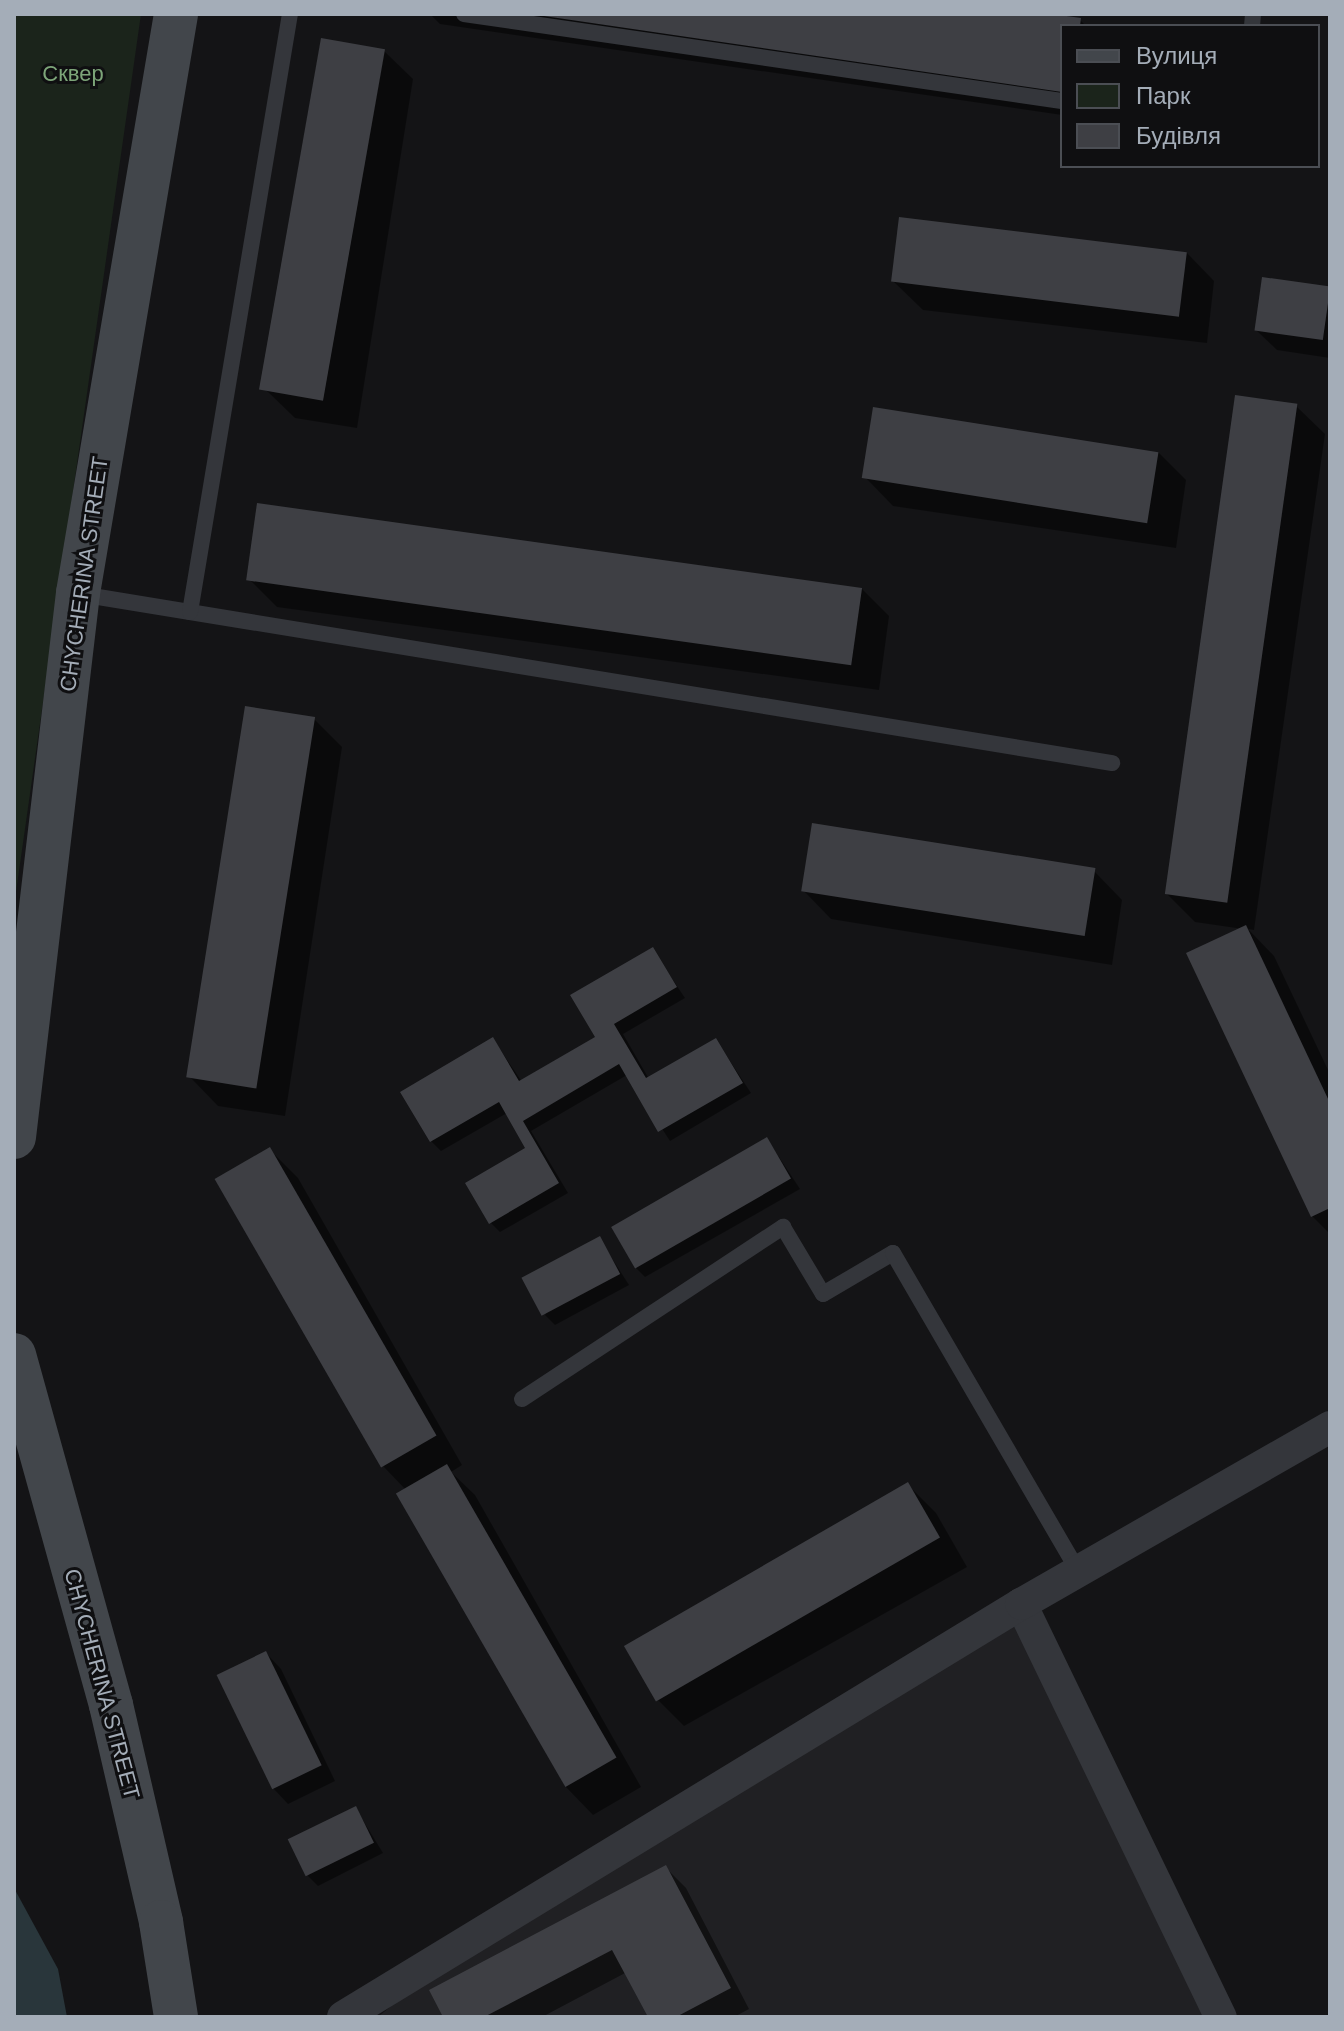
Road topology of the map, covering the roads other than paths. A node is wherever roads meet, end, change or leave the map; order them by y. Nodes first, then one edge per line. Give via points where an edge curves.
1 (176, 14) edge
2 (290, 14) edge
3 (464, 14) edge
4 (1060, 101) edge
5 (78, 593) junction
6 (190, 612) junction
7 (1112, 763) dead end
8 (14, 1137) edge
9 (14, 1355) edge
10 (522, 1399) dead end
11 (1330, 1427) edge
12 (1078, 1571) junction
13 (1021, 1604) junction
14 (176, 2017) edge
15 (343, 2017) edge
16 (1221, 2017) edge

1 - 5 main road, CHYCHERINA STREET
2 - 6 lane
3 - 4 lane
5 - 6 lane
5 - 8 main road, CHYCHERINA STREET
6 - 7 lane
9 - 14 main road, CHYCHERINA STREET via 111,1705 161,1922
10 - 12 lane via 783,1227 823,1294 893,1253
11 - 12 street
12 - 13 street
13 - 15 street
13 - 16 street

